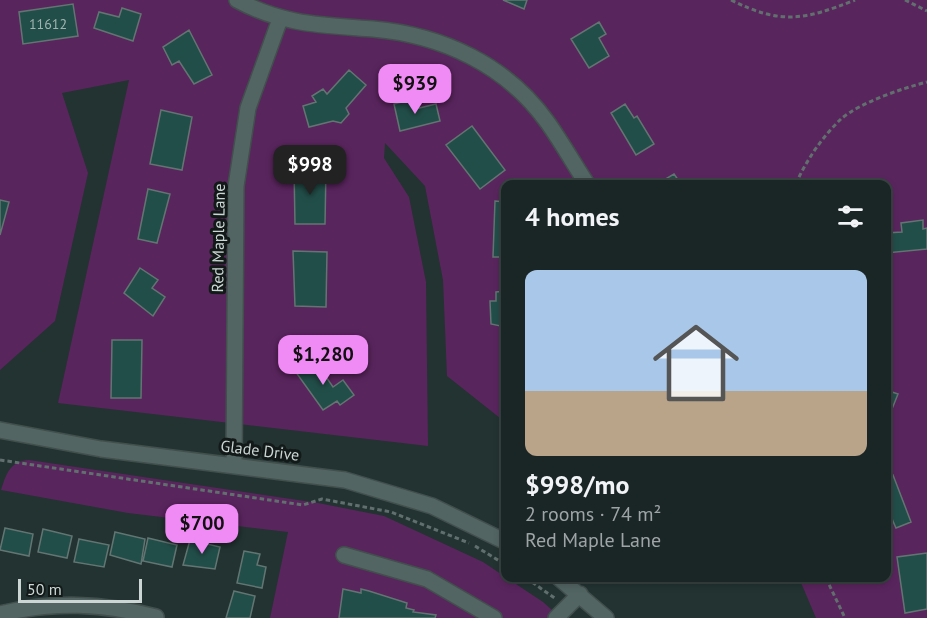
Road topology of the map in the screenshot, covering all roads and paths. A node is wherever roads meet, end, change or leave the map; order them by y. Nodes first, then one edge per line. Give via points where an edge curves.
1 (237, 0) edge
2 (732, 0) edge
3 (855, 0) edge
4 (905, 0) edge
5 (927, 11) edge
6 (280, 19) junction
7 (927, 82) edge
8 (584, 180) edge
9 (797, 180) edge
10 (0, 430) edge
11 (0, 460) edge
12 (234, 465) junction
13 (501, 540) edge
14 (344, 555) dead end
15 (501, 562) edge
16 (564, 582) edge
17 (828, 582) edge
18 (580, 594) junction
19 (0, 614) edge
20 (156, 617) edge
21 (494, 618) edge
22 (556, 618) edge
23 (606, 618) edge
24 (845, 618) edge

1 - 6 street
2 - 3 path via 764,15 792,18 822,13
4 - 5 path
6 - 8 street via 399,32 466,53 507,79 529,99
6 - 12 street, Red Maple Lane via 248,108 236,186
7 - 9 path via 897,90 842,118 802,167
10 - 12 street, Glade Drive
11 - 15 path via 291,504 322,499 391,512 474,546
12 - 13 street, Glade Drive via 305,473 388,491 432,506
14 - 21 street via 427,579
16 - 18 street
17 - 24 path
18 - 22 street
18 - 23 street
19 - 20 street via 31,607 94,604

